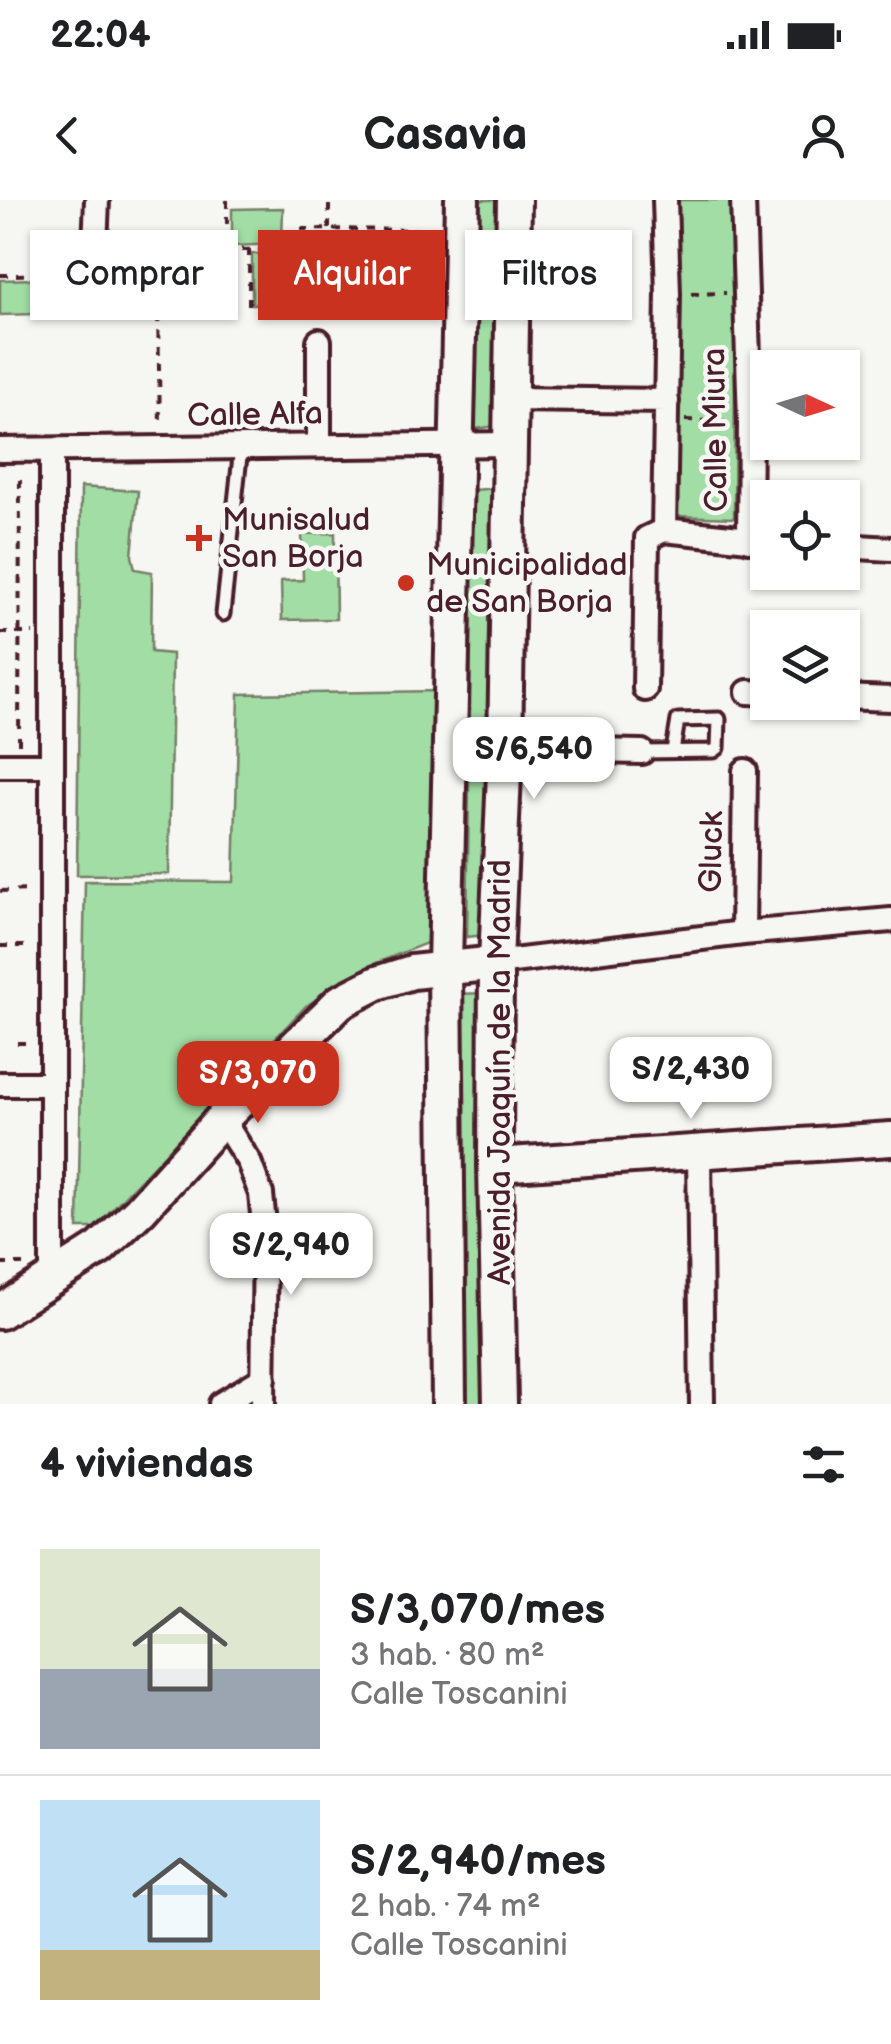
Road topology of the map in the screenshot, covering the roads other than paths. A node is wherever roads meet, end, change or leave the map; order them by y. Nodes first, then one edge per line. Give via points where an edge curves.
1 (97, 200) edge
2 (462, 200) edge
3 (514, 200) edge
4 (666, 200) edge
5 (742, 200) edge
6 (100, 230) edge
7 (319, 341) dead end
8 (512, 399) junction
9 (666, 410) junction
10 (458, 444) junction
11 (510, 444) junction
12 (319, 446) junction
13 (241, 448) junction
14 (0, 450) edge
15 (52, 450) junction
16 (754, 480) edge
17 (664, 530) junction
18 (750, 540) edge
19 (860, 547) edge
20 (891, 550) edge
21 (223, 614) dead end
22 (645, 689) dead end
23 (860, 697) edge
24 (891, 699) edge
25 (450, 748) junction
26 (505, 748) junction
27 (642, 752) joint
28 (673, 752) junction
29 (9, 758) edge
30 (52, 765) junction
31 (746, 771) dead end
32 (891, 920) edge
33 (743, 933) junction
34 (496, 964) junction
35 (445, 966) junction
36 (0, 1084) edge
37 (52, 1084) junction
38 (222, 1119) junction
39 (891, 1139) edge
40 (699, 1152) junction
41 (495, 1165) junction
42 (52, 1281) junction
43 (0, 1312) edge
44 (264, 1378) junction
45 (220, 1404) edge
46 (263, 1404) edge
47 (449, 1404) edge
48 (500, 1404) edge
49 (702, 1404) edge

1 - 6 street
2 - 10 street, Avenida Joaquín de la Madrid
3 - 8 street, Avenida Joaquín de la Madrid
4 - 9 street
5 - 16 street, Calle Miura
7 - 12 street
8 - 9 street
8 - 11 street, Avenida Joaquín de la Madrid
9 - 17 street
10 - 11 street, Calle Alfa
10 - 12 street, Calle Alfa
10 - 25 street, Avenida Joaquín de la Madrid
11 - 26 street, Avenida Joaquín de la Madrid
12 - 13 street, Calle Alfa
13 - 15 street, Calle Alfa
13 - 21 lane
14 - 15 street, Calle Alfa
15 - 30 street
17 - 18 street
17 - 22 street via 647,538
19 - 20 street
23 - 24 street
25 - 26 street
25 - 35 street, Avenida Joaquín de la Madrid
26 - 27 street
26 - 34 street, Avenida Joaquín de la Madrid
27 - 28 lane
28 - 28 lane via 716,750 719,720 682,718
29 - 30 street
30 - 37 street
31 - 33 street, Gluck
32 - 33 street
33 - 34 street
34 - 35 street
34 - 41 street, Avenida Joaquín de la Madrid
35 - 38 street via 377,983 340,1002
35 - 47 street, Avenida Joaquín de la Madrid
36 - 37 street
37 - 42 street
38 - 42 street via 140,1210
38 - 44 street via 262,1194
39 - 40 street
40 - 41 street
40 - 49 street
41 - 48 street, Avenida Joaquín de la Madrid
42 - 43 street
44 - 45 street
44 - 46 street

